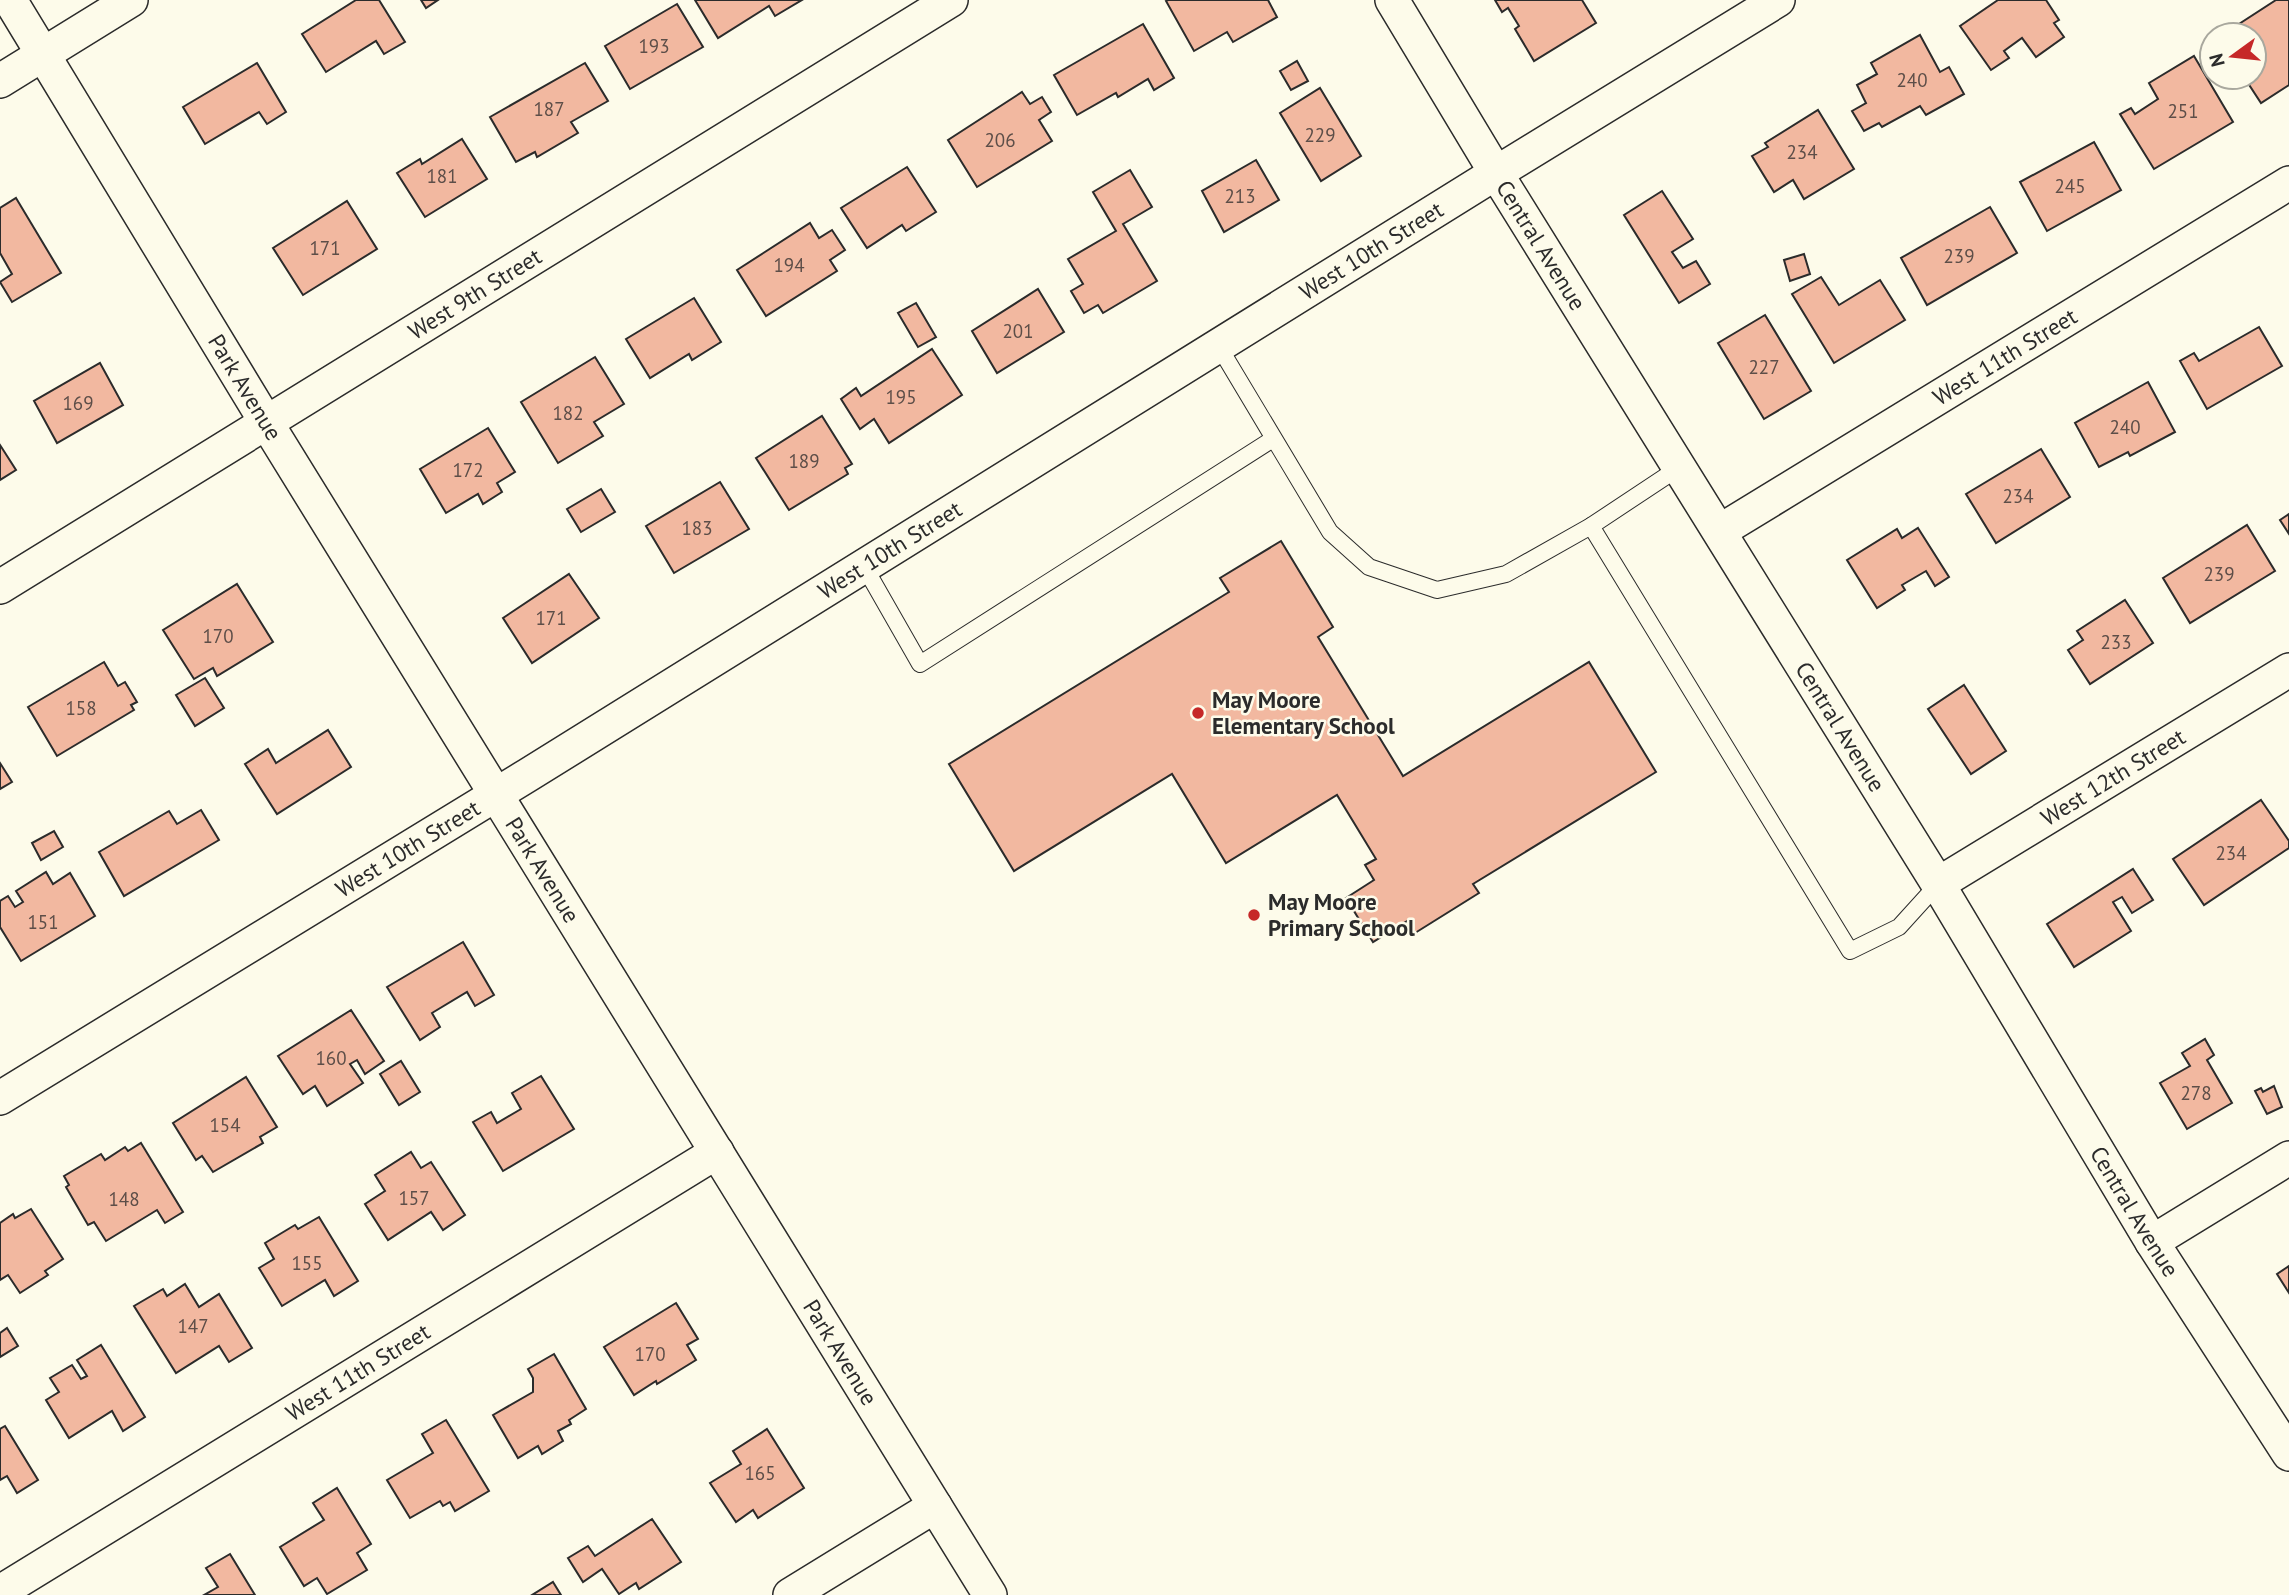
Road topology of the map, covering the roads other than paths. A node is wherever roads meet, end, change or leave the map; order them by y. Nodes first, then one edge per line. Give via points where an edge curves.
1 (10, 0) edge
2 (131, 0) edge
3 (951, 0) edge
4 (1392, 0) edge
5 (1778, 0) edge
6 (44, 54) junction
7 (0, 81) edge
8 (1496, 173) junction
9 (2289, 183) edge
10 (1218, 345) junction
11 (266, 422) junction
12 (1273, 439) junction
13 (1680, 467) junction
14 (1591, 526) junction
15 (1720, 531) junction
16 (864, 566) junction
17 (0, 587) edge
18 (2289, 670) edge
19 (495, 795) junction
20 (1938, 884) junction
21 (0, 1098) edge
22 (717, 1152) junction
23 (2289, 1158) edge
24 (2152, 1242) junction
25 (2289, 1454) edge
26 (935, 1506) junction
27 (0, 1592) edge
28 (790, 1595) edge
29 (990, 1595) edge

1 - 6 street, Park Avenue
2 - 6 street
3 - 11 street, West 9th Street
4 - 8 street, Central Avenue
5 - 8 street, West 10th Street
6 - 7 street
6 - 11 street, Park Avenue
8 - 10 street, West 10th Street
8 - 13 street, Central Avenue
9 - 15 street, West 11th Street
10 - 12 lane
10 - 16 street, West 10th Street
11 - 17 street, West 9th Street
11 - 19 street, Park Avenue
12 - 14 lane via 1330,532 1369,568 1437,590 1506,574
12 - 16 lane via 920,664
13 - 14 lane
13 - 15 street, Central Avenue
14 - 20 lane via 1850,951 1899,927
15 - 20 street, Central Avenue
16 - 19 street, West 10th Street
18 - 20 street, West 12th Street
19 - 21 street, West 10th Street
19 - 22 street, Park Avenue
20 - 24 street, Central Avenue
22 - 26 street, Park Avenue
22 - 27 street, West 11th Street
23 - 24 street
24 - 25 street, Central Avenue
26 - 28 street
26 - 29 street, Park Avenue

